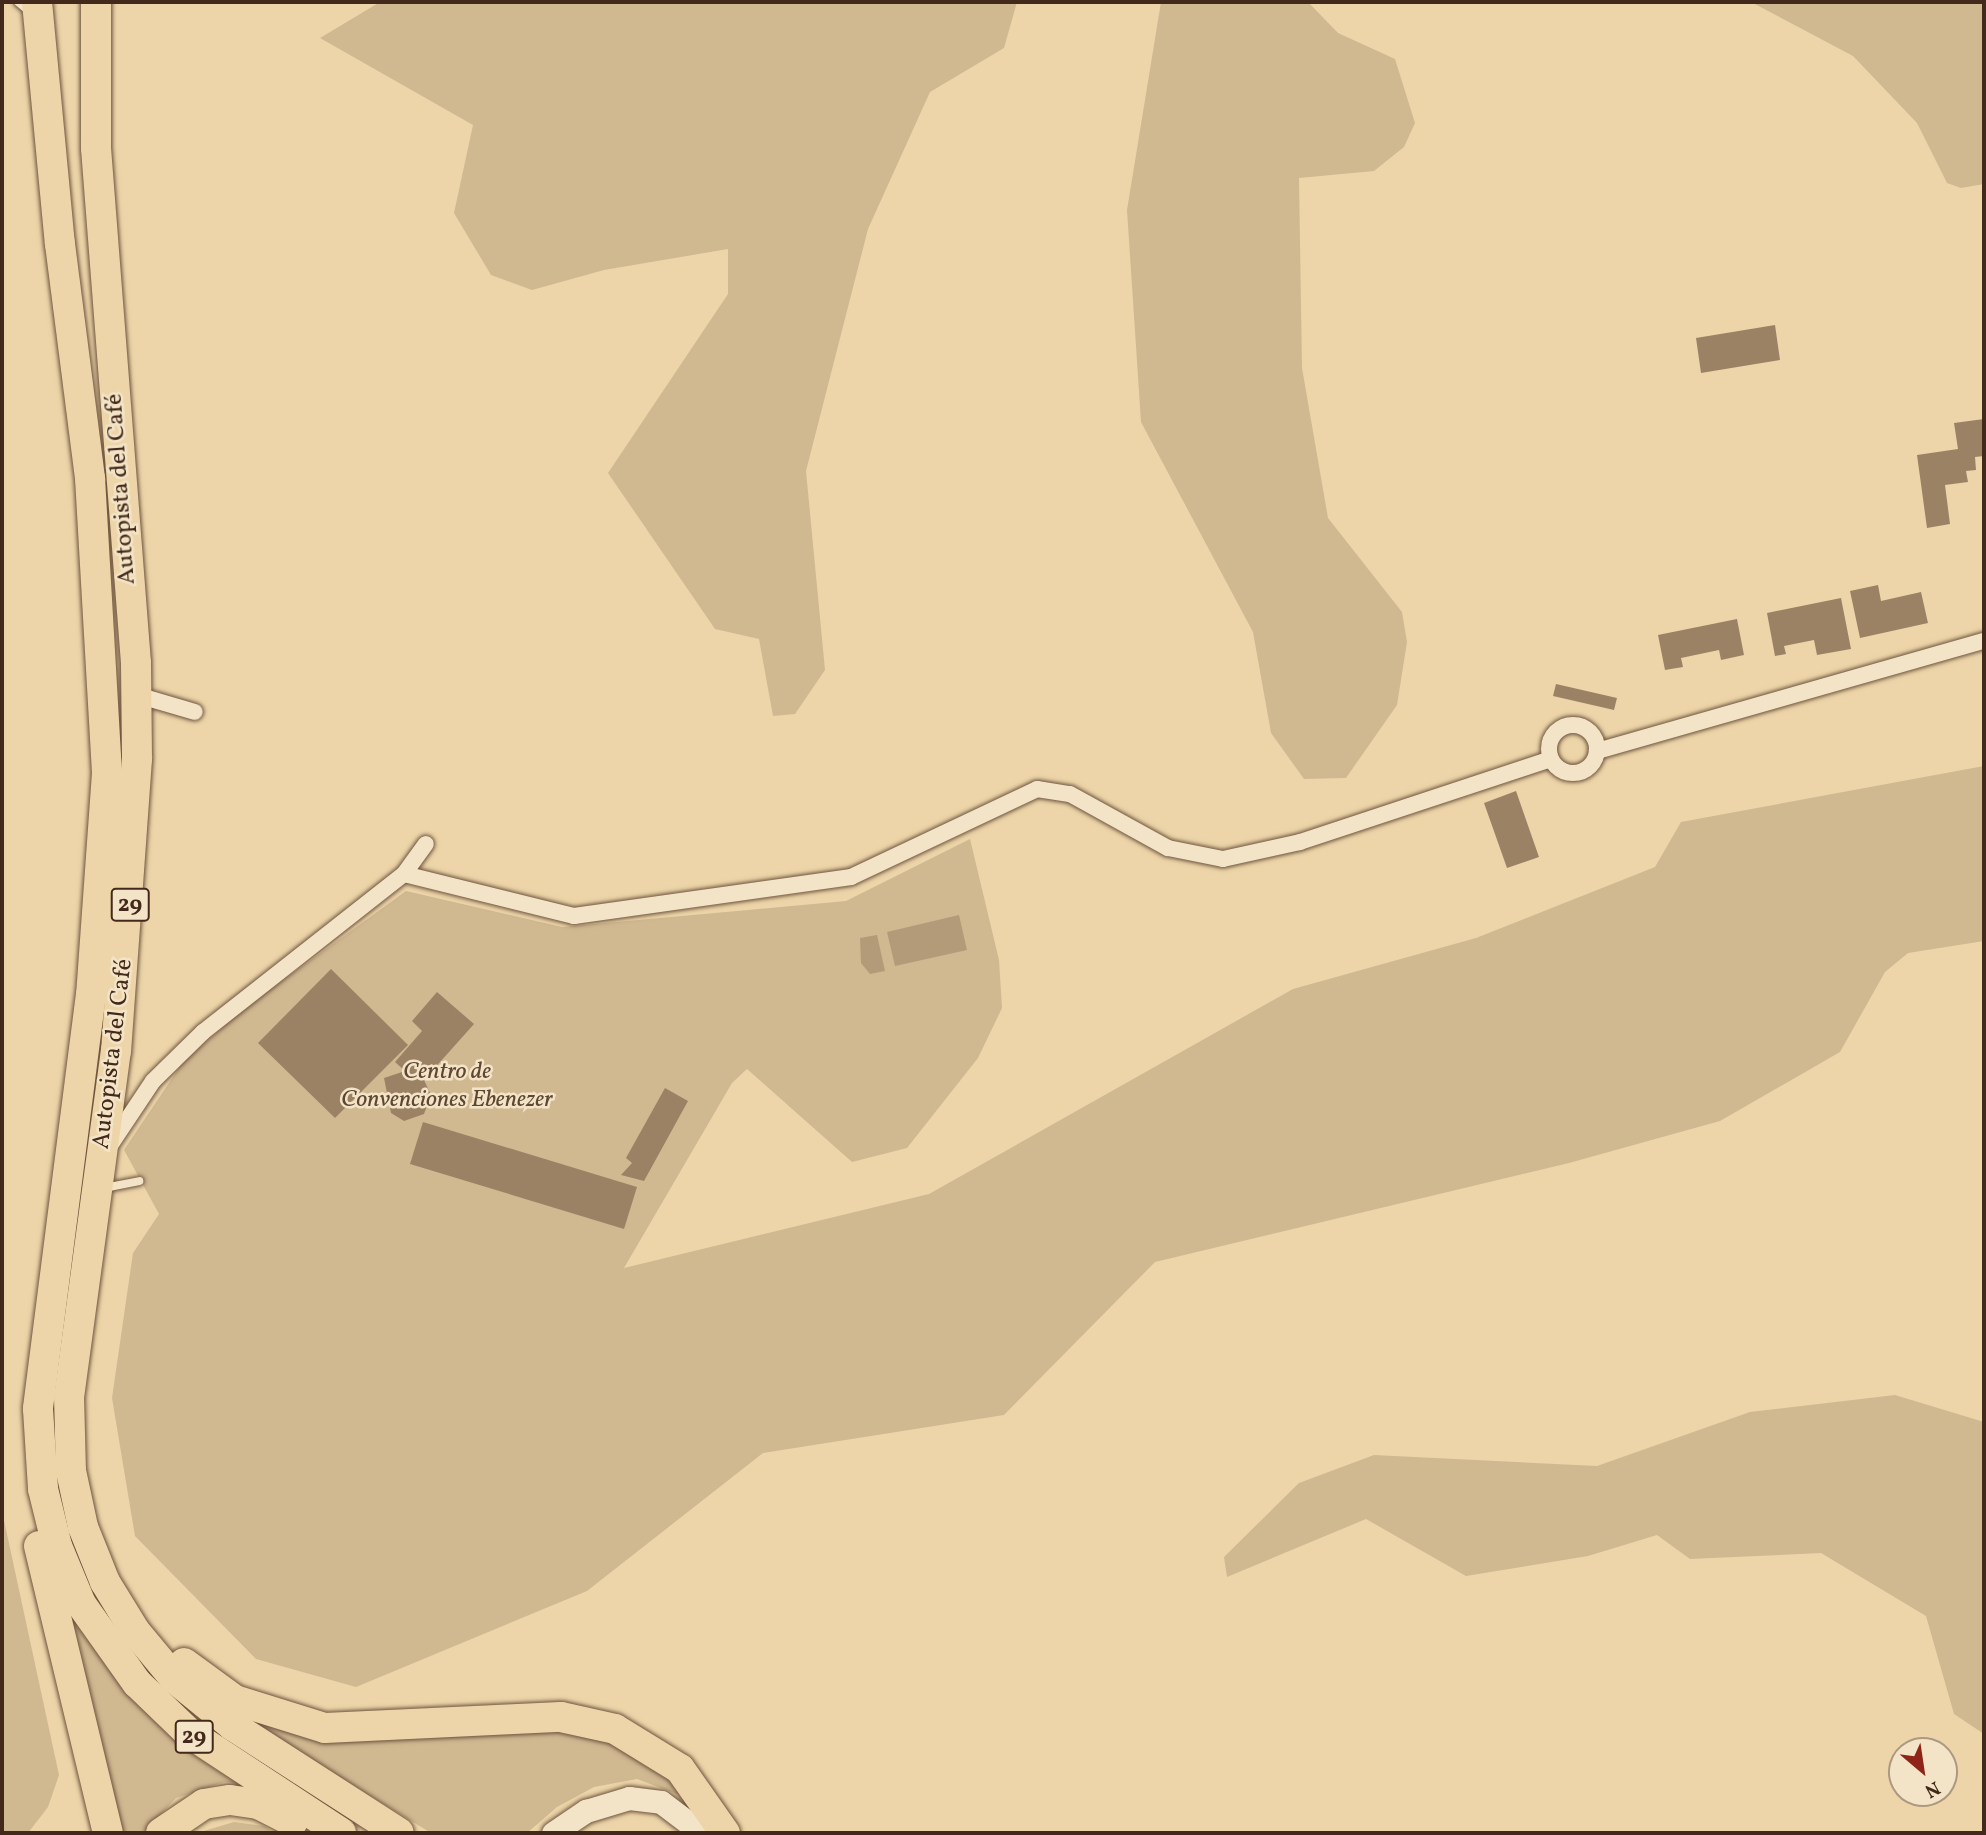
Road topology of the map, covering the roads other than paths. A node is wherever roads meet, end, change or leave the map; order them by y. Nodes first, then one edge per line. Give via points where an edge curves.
1 (96, 2) edge
2 (31, 7) edge
3 (1984, 640) edge
4 (137, 695) junction
5 (195, 712) dead end
6 (1597, 751) junction
7 (1551, 759) junction
8 (426, 844) dead end
9 (404, 874) junction
10 (101, 1160) junction
11 (139, 1181) dead end
12 (97, 1189) junction
13 (43, 1353) junction
14 (71, 1471) junction
15 (105, 1829) edge
16 (161, 1833) edge
17 (310, 1833) edge
18 (341, 1833) edge
19 (399, 1833) edge
20 (553, 1833) edge
21 (702, 1833) edge
22 (725, 1833) edge

1 - 4 highway, Autopista del Café / 29 via 96,148
2 - 13 highway, Autopista del Café / 29 via 90,478 107,761 91,994
3 - 6 street
4 - 5 street
4 - 10 highway, Autopista del Café / 29 via 130,903
6 - 7 street via 1591,765 1577,772 1562,770
6 - 7 street via 1587,729 1572,725 1553,737
7 - 9 street via 1300,842 1223,859 1168,848 1070,794 1037,789 851,877 574,916
8 - 9 street
9 - 10 street via 203,1032 153,1081
10 - 12 highway, Autopista del Café / 29
11 - 12 lane
12 - 14 highway, Autopista del Café / 29 via 69,1396
13 - 15 highway via 29,1431 33,1521
13 - 18 highway, Autopista del Café / 29 via 38,1409 43,1489 63,1565 87,1614 136,1683 189,1733
14 - 19 highway, Autopista del Café / 29 via 83,1527 105,1582 161,1663 233,1726
14 - 22 highway via 135,1607 193,1672 235,1700 326,1728 561,1717 588,1720 615,1729 680,1769
16 - 17 highway via 204,1804 230,1800 258,1804
20 - 21 main road via 586,1811 629,1798 661,1802

